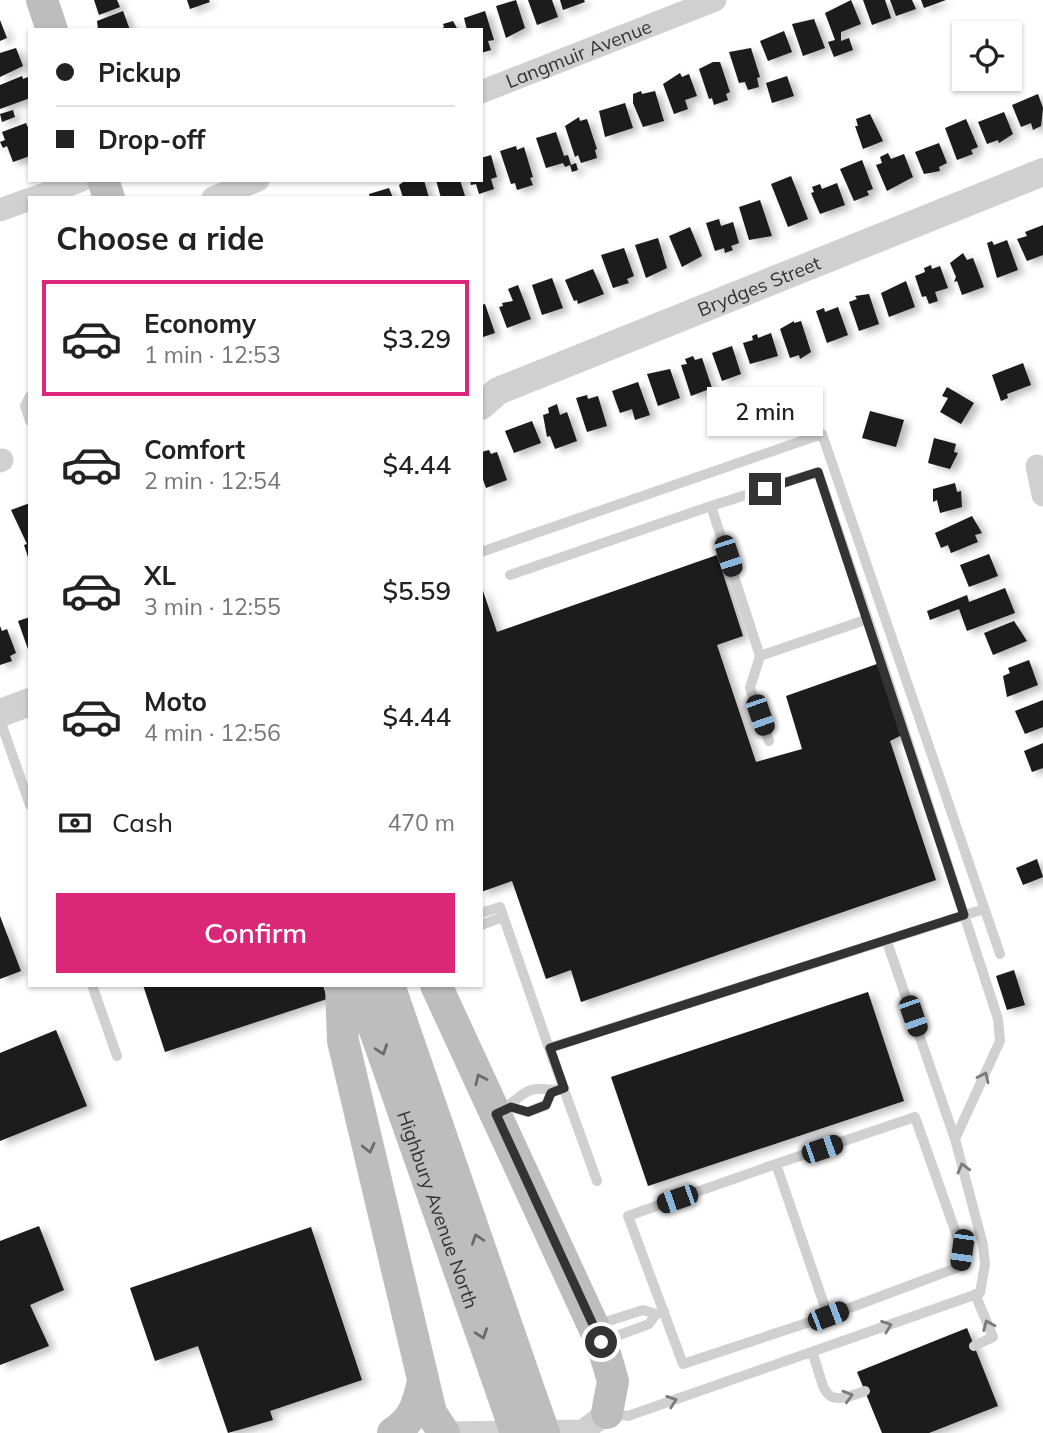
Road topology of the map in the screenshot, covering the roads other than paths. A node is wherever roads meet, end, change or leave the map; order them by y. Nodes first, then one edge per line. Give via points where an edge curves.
1 (42, 0) edge
2 (715, 0) edge
3 (51, 28) edge
4 (483, 91) edge
5 (1043, 172) edge
6 (77, 182) edge
7 (253, 182) edge
8 (40, 196) edge
9 (218, 196) edge
10 (28, 200) edge
11 (0, 211) edge
12 (483, 405) edge
13 (1037, 466) dead end
14 (1043, 495) edge
15 (711, 506) junction
16 (483, 551) edge
17 (510, 575) dead end
18 (868, 619) junction
19 (760, 656) junction
20 (28, 703) edge
21 (0, 713) edge
22 (0, 720) edge
23 (769, 741) dead end
24 (28, 799) edge
25 (984, 909) junction
26 (501, 912) junction
27 (483, 913) edge
28 (964, 915) junction
29 (483, 924) edge
30 (887, 942) junction
31 (1000, 954) dead end
32 (93, 987) edge
33 (341, 987) edge
34 (360, 987) edge
35 (390, 987) edge
36 (437, 987) edge
37 (550, 1048) junction
38 (117, 1056) dead end
39 (564, 1088) junction
40 (551, 1093) junction
41 (503, 1110) junction
42 (955, 1139) junction
43 (776, 1164) junction
44 (597, 1181) dead end
45 (975, 1294) junction
46 (660, 1312) junction
47 (828, 1316) junction
48 (597, 1334) junction
49 (974, 1346) dead end
50 (812, 1352) junction
51 (509, 1372) junction
52 (424, 1379) junction
53 (865, 1391) dead end
54 (607, 1413) junction
55 (393, 1433) edge
56 (446, 1433) edge
57 (516, 1433) edge
58 (544, 1433) edge

1 - 3 main road
2 - 4 street, Langmuir Avenue
5 - 12 street, Brydges Street via 498,391
6 - 8 street
7 - 9 street
10 - 11 street
13 - 14 street
15 - 17 lane
15 - 18 lane via 818,472
15 - 19 lane
16 - 25 lane via 822,434
18 - 19 lane
18 - 28 lane
19 - 23 lane via 750,688
20 - 21 street
22 - 24 lane
25 - 28 lane
25 - 31 lane
26 - 27 lane
26 - 29 lane
26 - 37 lane
28 - 30 lane
42 -> 28 lane via 1000,1041 998,1019
30 - 37 lane
30 - 42 lane
32 - 38 lane
33 -> 52 main road via 343,1041
34 -> 51 main road, Highbury Avenue North
51 -> 35 main road, Highbury Avenue North
41 -> 36 main road
37 - 39 lane
39 - 40 lane
39 - 44 lane
40 - 41 lane via 537,1089 521,1094
40 - 41 lane via 546,1105 528,1112
41 - 48 main road
45 -> 42 lane via 980,1293 985,1264
43 - 46 lane via 628,1216
43 - 47 lane
43 - 47 lane via 915,1117 962,1250 959,1268
49 -> 45 lane via 993,1337
50 -> 45 lane
46 - 47 lane via 682,1364
46 - 48 lane via 643,1310
46 - 48 lane via 649,1324
48 - 54 main road via 612,1381
50 -> 53 lane via 833,1399 840,1401
54 -> 50 lane via 628,1416
51 - 57 main road, Highbury Avenue North, bridge
51 - 58 main road, Highbury Avenue North, bridge
52 - 55 main road via 417,1410
52 - 56 main road via 431,1413
54 - 56 street via 583,1431

